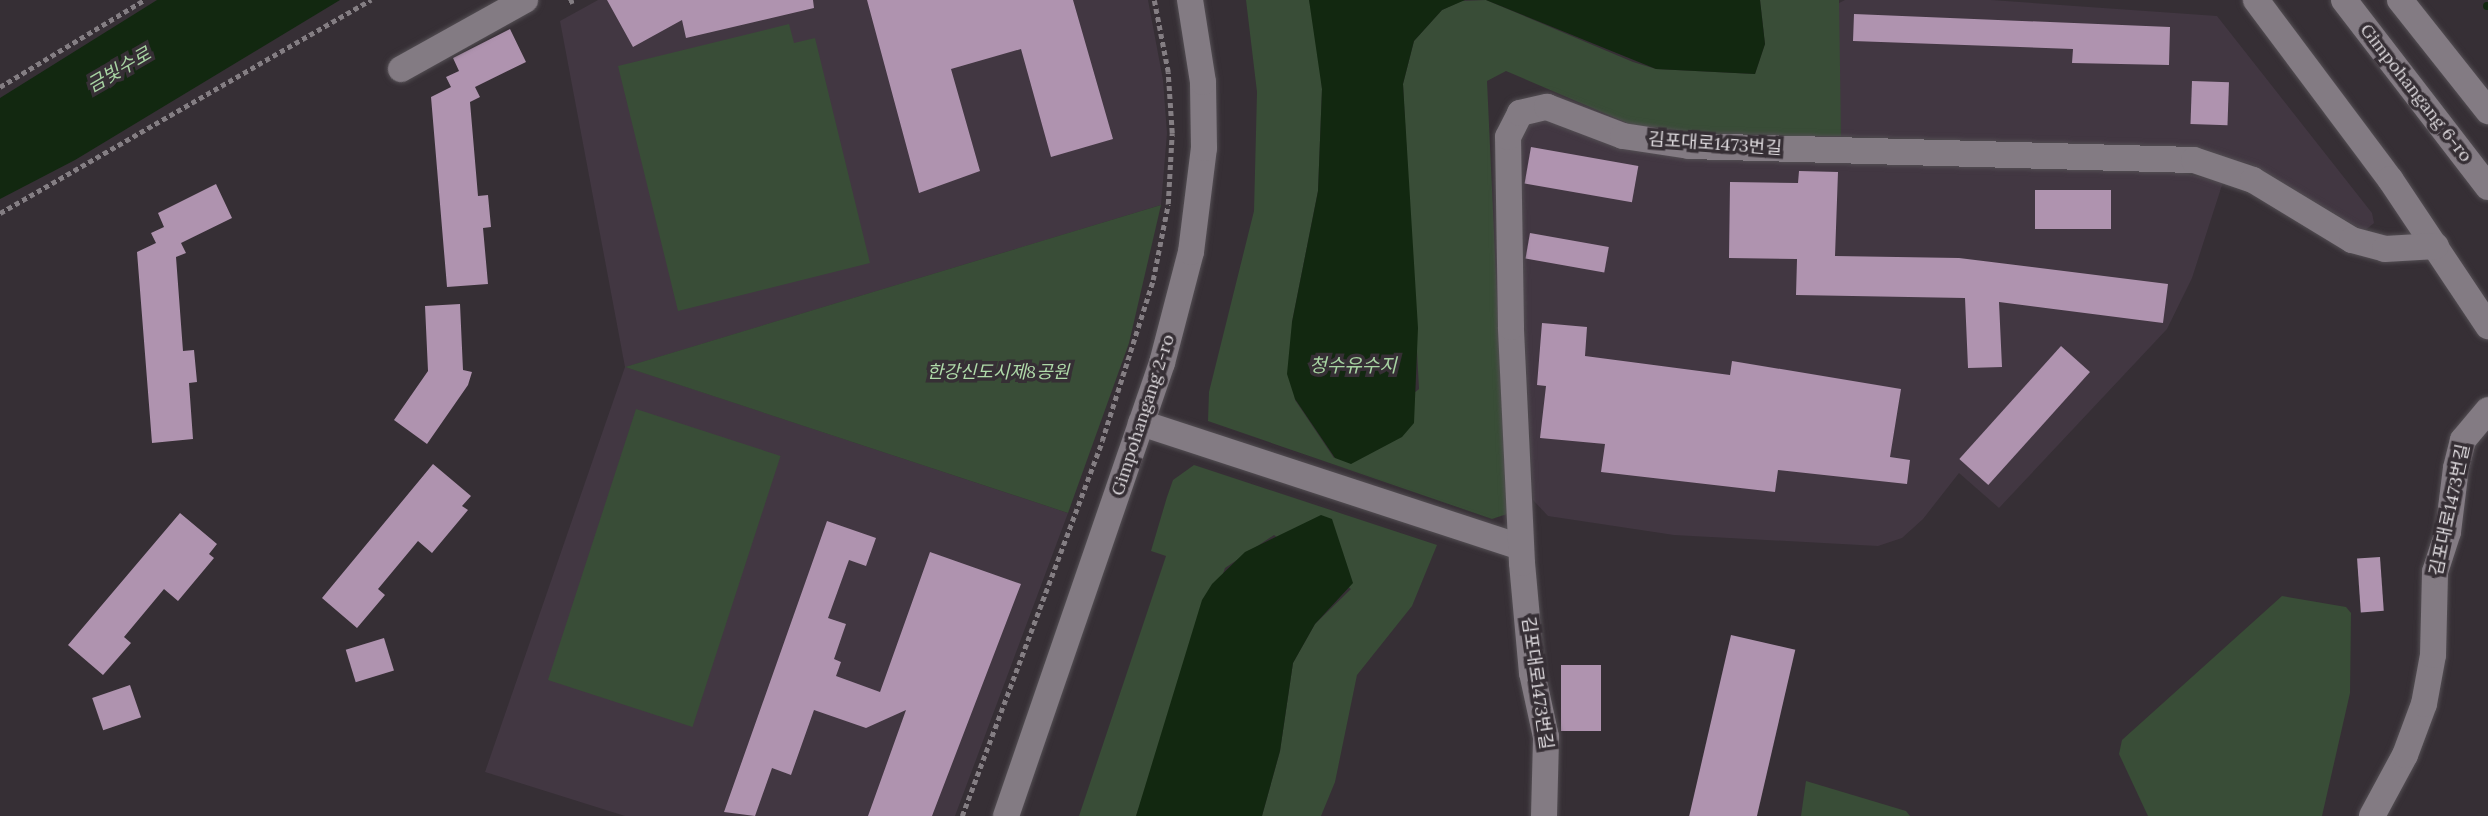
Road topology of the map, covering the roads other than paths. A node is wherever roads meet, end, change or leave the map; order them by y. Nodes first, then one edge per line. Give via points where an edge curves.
1 (526, 0) edge
2 (1190, 0) edge
3 (2256, 0) edge
4 (2344, 0) edge
5 (2400, 0) edge
6 (401, 69) dead end
7 (2488, 111) edge
8 (2488, 187) edge
9 (2435, 246) junction
10 (2488, 326) edge
11 (2488, 410) edge
12 (1142, 423) junction
13 (1520, 547) junction
14 (1006, 816) edge
15 (1544, 816) edge
16 (2372, 816) edge

1 - 6 street
2 - 12 street, Gimpohangang 2-ro via 1203,82 1200,197 1191,252
3 - 9 street via 2360,136
4 - 8 street, Gimpohangang 6-ro
5 - 7 street
9 - 10 street
9 - 13 street, 김포대로1473번길 via 2385,249 2352,240 2253,180 2194,160 1689,146 1623,136 1547,107 1534,107 1512,122 1506,181
11 - 16 street, 김포대로1473번길 via 2463,440 2456,468 2448,533 2435,572 2433,655 2424,704 2405,755
12 - 13 street
12 - 14 street, Gimpohangang 2-ro
13 - 15 street, 김포대로1473번길 via 1532,673 1546,737

